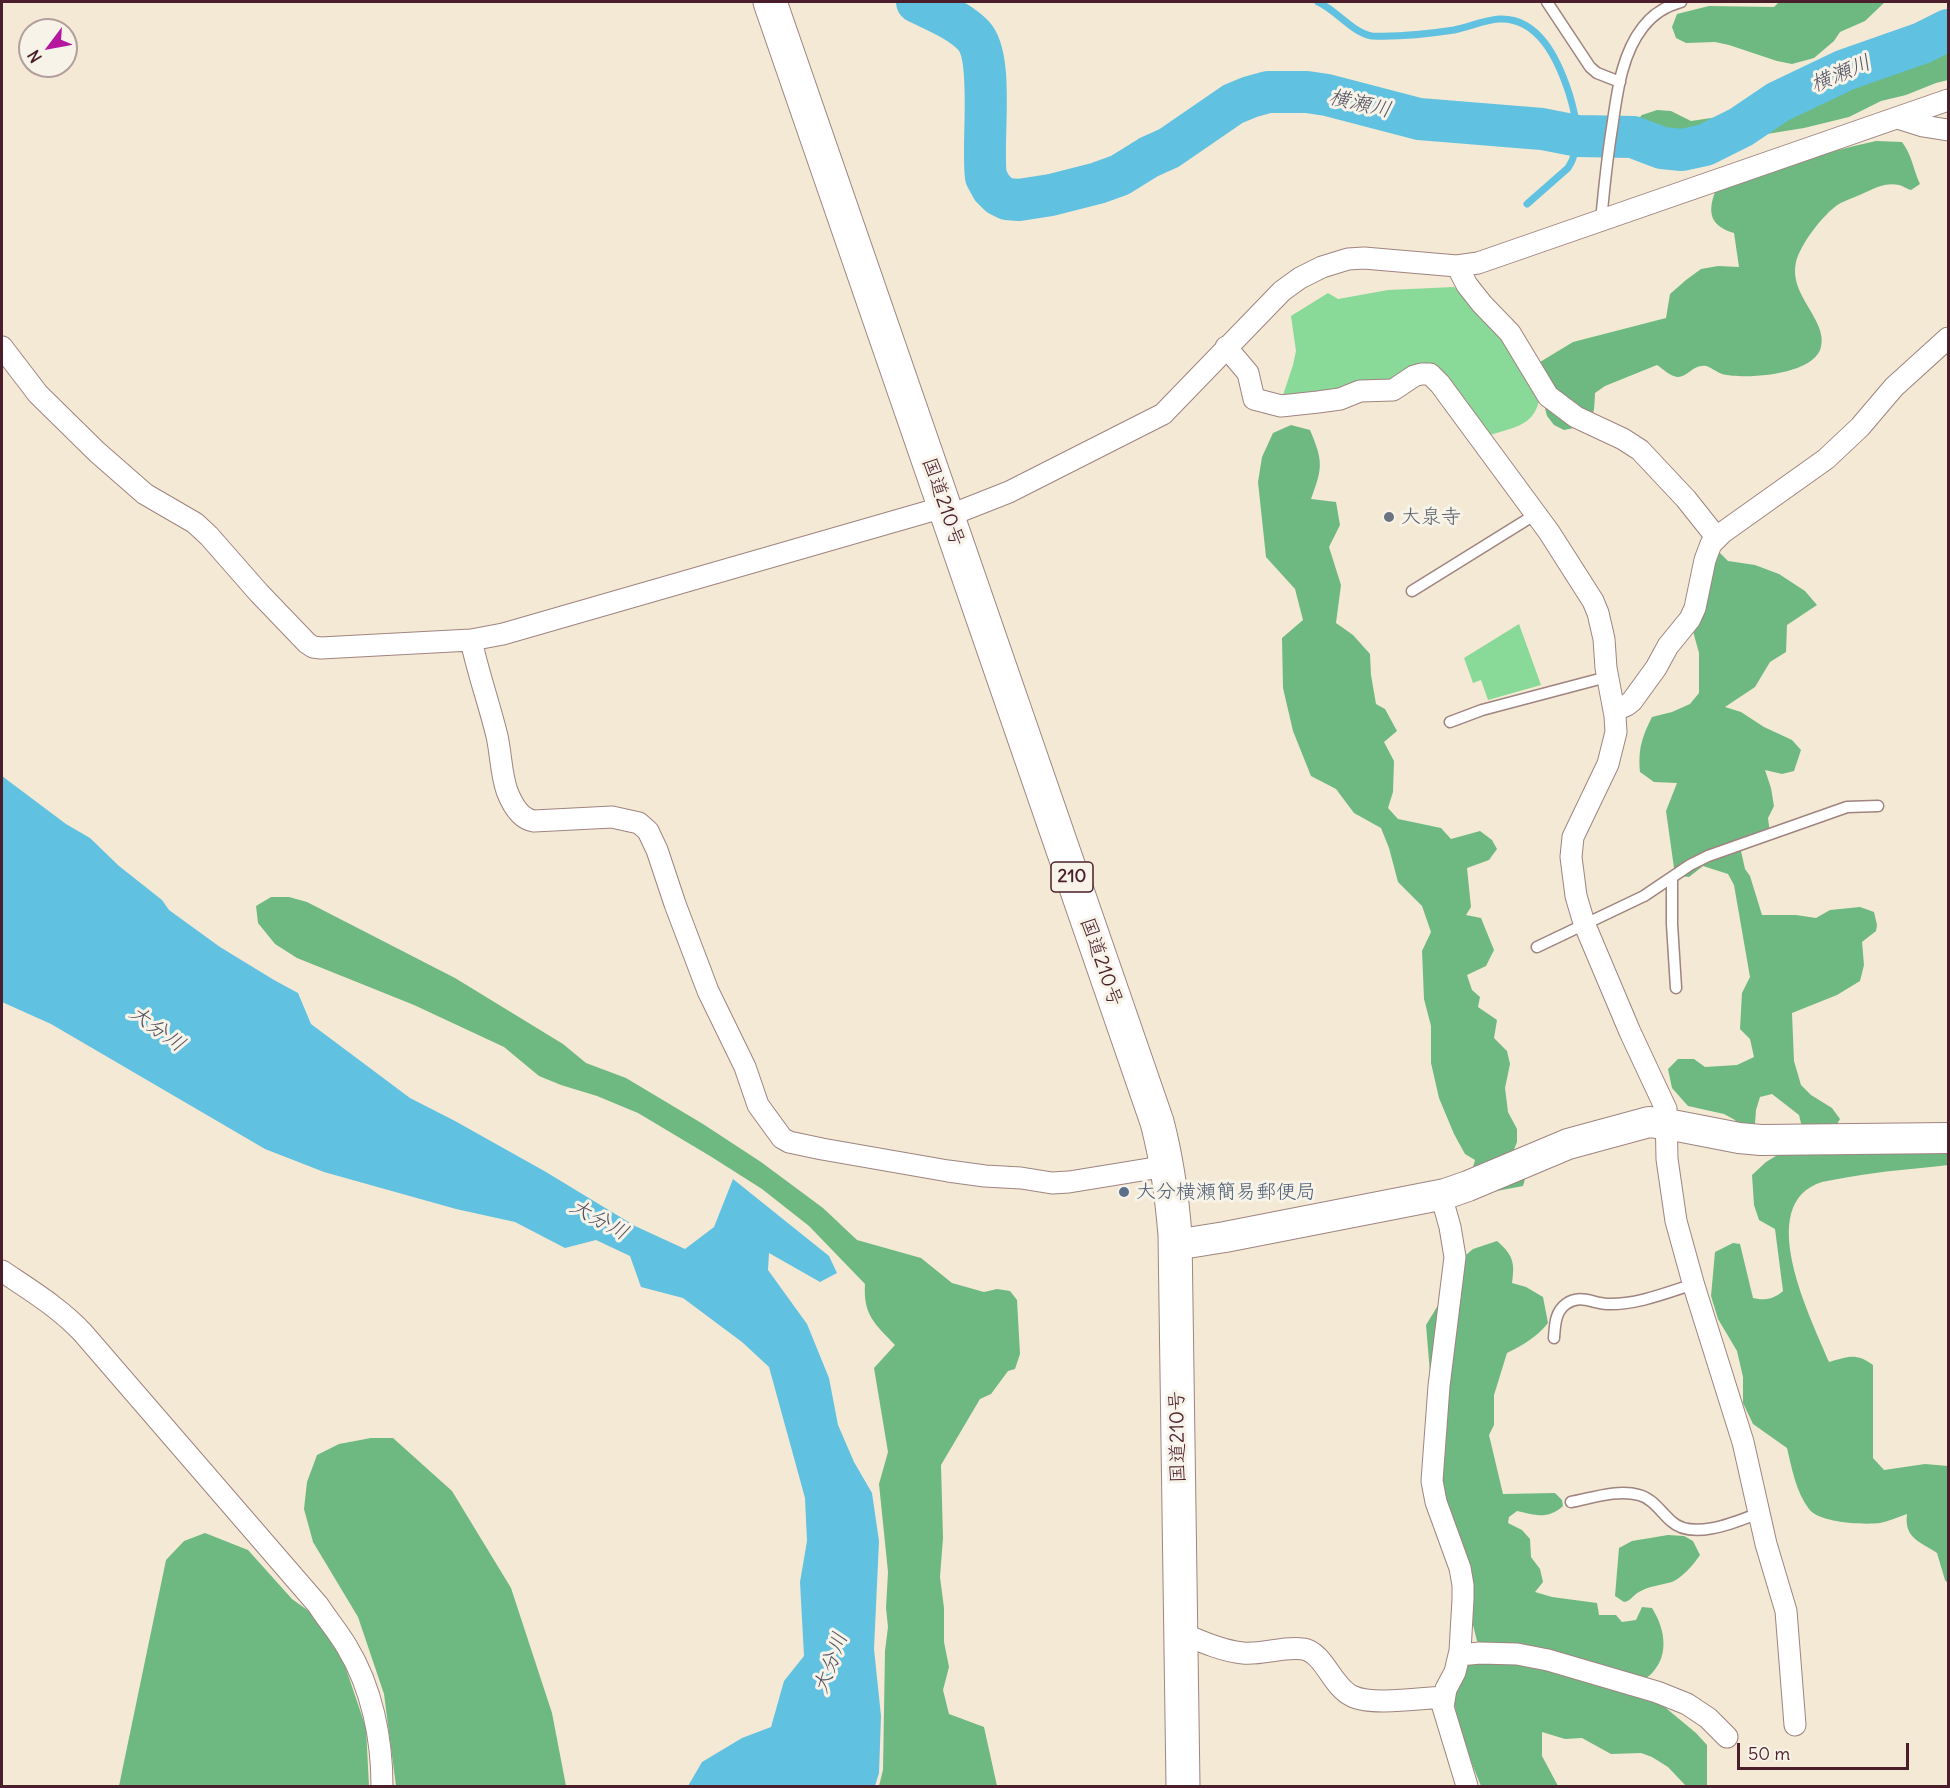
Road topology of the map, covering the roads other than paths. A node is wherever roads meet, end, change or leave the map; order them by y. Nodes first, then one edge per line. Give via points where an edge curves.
1 (770, 2) edge
2 (1547, 2) edge
3 (1681, 2) edge
4 (1620, 82) junction
5 (1948, 100) edge
6 (1898, 118) junction
7 (1948, 130) edge
8 (1601, 220) junction
9 (1457, 266) junction
10 (1948, 338) edge
11 (2, 347) edge
12 (1226, 347) junction
13 (946, 512) junction
14 (1536, 514) junction
15 (1717, 538) junction
16 (1412, 591) dead end
17 (471, 640) junction
18 (1607, 677) junction
19 (1614, 711) junction
20 (1450, 722) dead end
21 (1878, 806) dead end
22 (1672, 878) junction
23 (1584, 923) junction
24 (1537, 946) dead end
25 (1676, 988) dead end
26 (1667, 1124) junction
27 (1948, 1138) edge
28 (1167, 1166) junction
29 (1441, 1195) junction
30 (1175, 1245) junction
31 (2, 1271) edge
32 (1694, 1284) junction
33 (1554, 1338) dead end
34 (1571, 1502) dead end
35 (1759, 1513) junction
36 (1181, 1633) junction
37 (1460, 1655) junction
38 (1444, 1697) junction
39 (1795, 1725) dead end
40 (1727, 1737) dead end
41 (382, 1786) edge
42 (1183, 1786) edge
43 (1467, 1786) edge

1 - 13 highway, 国道210号 / 210
2 - 4 lane via 1590,67
3 - 4 lane via 1661,10 1643,27 1631,47
4 - 8 lane
5 - 6 street
6 - 7 street
6 - 8 street
8 - 9 street via 1492,259
9 - 12 street via 1364,258 1329,264 1282,291
9 - 15 street via 1488,312 1510,333 1548,396 1576,417 1640,450
10 - 15 street via 1894,387 1826,459
11 - 17 street via 38,394 97,452 145,494 195,523 313,647
12 - 13 street via 1157,418 1009,492
12 - 14 street via 1251,378 1254,399 1274,406 1330,401 1359,391 1394,390 1414,376 1430,374
13 - 17 street
13 - 28 highway, 国道210号 / 210 via 1157,1122
14 - 16 lane
14 - 18 street via 1593,601 1604,639
15 - 19 street via 1705,560 1690,619 1632,701
17 - 28 street via 507,792 519,814 534,821 612,817 639,823 648,831 708,991 745,1067 758,1105 782,1138 822,1149 959,1173 1052,1183
18 - 19 street
18 - 20 lane
19 - 23 street via 1616,732 1608,764 1571,846 1571,867
21 - 22 lane via 1847,807 1718,852
22 - 23 lane via 1644,896
22 - 25 lane
23 - 24 lane
23 - 26 street via 1663,1101
26 - 27 street via 1761,1140
26 - 29 street via 1649,1122 1575,1141
26 - 32 street via 1670,1189
28 - 30 highway, 国道210号 / 210
29 - 30 street
29 - 37 street via 1455,1257 1432,1481 1463,1585
30 - 36 highway, 国道210号 / 210
31 - 41 street via 70,1319 318,1605 348,1648 368,1695 379,1738
32 - 33 lane via 1621,1303 1606,1304 1586,1298 1571,1301 1559,1311
32 - 35 street via 1743,1442
34 - 35 lane via 1618,1494 1640,1495 1673,1524 1689,1529 1717,1527
35 - 39 street via 1786,1611
36 - 38 street via 1242,1653 1304,1649 1316,1655 1342,1690 1354,1698 1376,1701
36 - 42 highway, 国道210号 / 210
37 - 38 street
37 - 40 street via 1527,1656 1657,1692 1687,1704
38 - 43 street via 1445,1717

